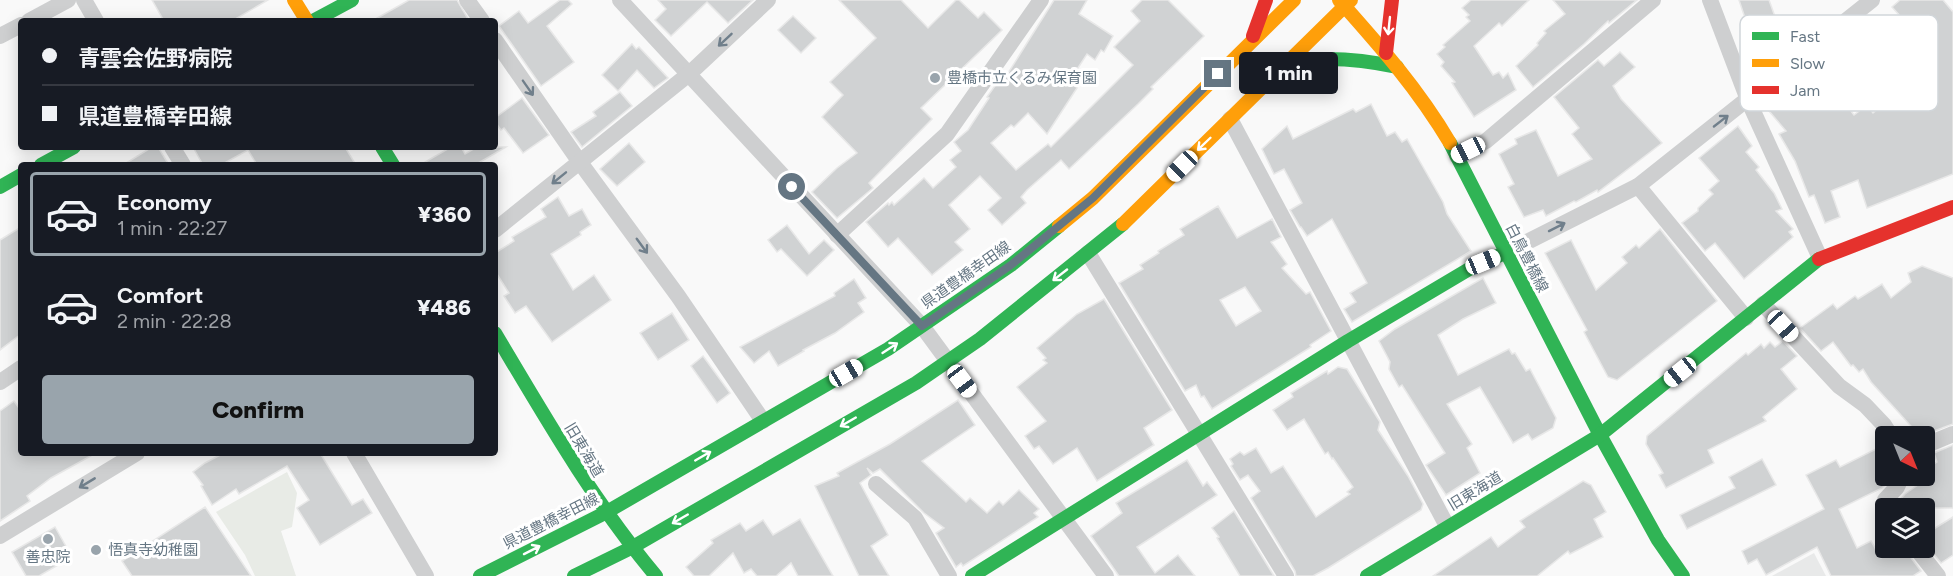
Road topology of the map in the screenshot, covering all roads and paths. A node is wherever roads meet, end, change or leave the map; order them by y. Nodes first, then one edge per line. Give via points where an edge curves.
1 (68, 0) edge
2 (84, 0) edge
3 (294, 0) edge
4 (352, 0) edge
5 (467, 0) edge
6 (620, 0) edge
7 (768, 0) edge
8 (1041, 0) edge
9 (1266, 0) edge
10 (1294, 0) edge
11 (1392, 0) edge
12 (1653, 0) edge
13 (1710, 0) edge
14 (1872, 0) edge
15 (1345, 2) edge
16 (1853, 15) edge
17 (34, 18) edge
18 (94, 18) edge
19 (305, 18) edge
20 (319, 18) edge
21 (480, 18) edge
22 (18, 27) edge
23 (0, 36) edge
24 (1250, 43) junction
25 (498, 44) edge
26 (1386, 53) junction
27 (1289, 62) junction
28 (1397, 67) junction
29 (688, 74) junction
30 (1740, 79) edge
31 (1740, 106) edge
32 (1753, 111) edge
33 (1230, 119) junction
34 (68, 150) edge
35 (1457, 156) junction
36 (579, 161) junction
37 (46, 162) edge
38 (18, 177) edge
39 (1638, 186) junction
40 (0, 187) edge
41 (1953, 207) edge
42 (498, 228) edge
43 (837, 235) junction
44 (1088, 253) junction
45 (1505, 253) junction
46 (1820, 258) junction
47 (1763, 304) junction
48 (1746, 318) junction
49 (922, 326) junction
50 (498, 338) edge
51 (1348, 341) junction
52 (948, 362) junction
53 (18, 370) edge
54 (0, 382) edge
55 (763, 421) junction
56 (1885, 426) edge
57 (1199, 434) junction
58 (1953, 434) edge
59 (1600, 435) junction
60 (1935, 441) edge
61 (132, 456) edge
62 (356, 456) edge
63 (876, 484) dead end
64 (1897, 486) edge
65 (1887, 498) edge
66 (604, 513) junction
67 (1065, 518) junction
68 (1447, 526) junction
69 (0, 536) edge
70 (1658, 540) junction
71 (631, 548) junction
72 (1924, 558) edge
73 (426, 576) edge
74 (480, 576) edge
75 (574, 576) edge
76 (656, 576) edge
77 (949, 576) edge
78 (972, 576) edge
79 (1106, 576) edge
80 (1286, 576) edge
81 (1367, 576) edge
82 (1670, 576) edge
83 (1683, 576) edge
84 (1938, 576) edge

1 - 17 street
2 - 18 street
3 - 19 main road
4 - 20 main road
5 - 21 street
6 - 29 street
7 -> 29 street
8 - 43 street via 947,134
9 - 24 main road
10 - 24 main road, 県道豊橋幸田線
11 -> 26 main road
12 - 35 street via 1486,141
13 - 30 street
14 - 16 street
15 - 26 main road, 白鳥豊橋線
15 - 27 main road
22 - 23 street
24 - 49 main road, 県道豊橋幸田線 via 1093,198 1011,265
25 -> 36 street
26 - 28 main road, 白鳥豊橋線
27 - 28 main road via 1349,58
27 - 33 main road
28 - 35 main road, 白鳥豊橋線 via 1429,108
29 - 36 street
29 - 43 street
39 -> 31 street
32 - 46 street
33 -> 44 main road via 1118,229
33 - 51 street
34 - 37 main road
35 - 45 main road, 白鳥豊橋線
36 -> 42 street
36 -> 55 street
38 - 40 main road
45 -> 39 street
39 - 48 street
41 - 46 main road, 旧東海道
43 - 49 street
44 -> 52 main road
44 - 57 street
45 - 51 main road via 1476,265
45 - 59 main road, 白鳥豊橋線
46 - 47 main road, 旧東海道
47 - 48 main road, 旧東海道
47 - 56 street via 1839,386
48 - 59 main road, 旧東海道
49 - 52 street
55 -> 49 main road, 県道豊橋幸田線 via 888,350
50 - 66 main road, 旧東海道
51 - 57 main road
51 - 68 street
52 - 67 street
52 -> 71 main road
53 - 54 street
66 -> 55 main road, 県道豊橋幸田線
57 - 67 main road
57 - 80 street
58 - 60 street
59 - 68 main road, 旧東海道
59 - 70 main road, 白鳥豊橋線
61 -> 69 street
62 - 73 street
63 - 77 street via 915,518
64 - 65 street
66 - 71 main road, 旧東海道
74 -> 66 main road, 県道豊橋幸田線
67 - 78 main road
67 - 79 street
68 - 81 main road, 旧東海道
70 - 82 main road, 白鳥豊橋線
70 - 83 main road, 白鳥豊橋線
71 - 75 main road
71 - 76 main road, 旧東海道
72 - 84 street

